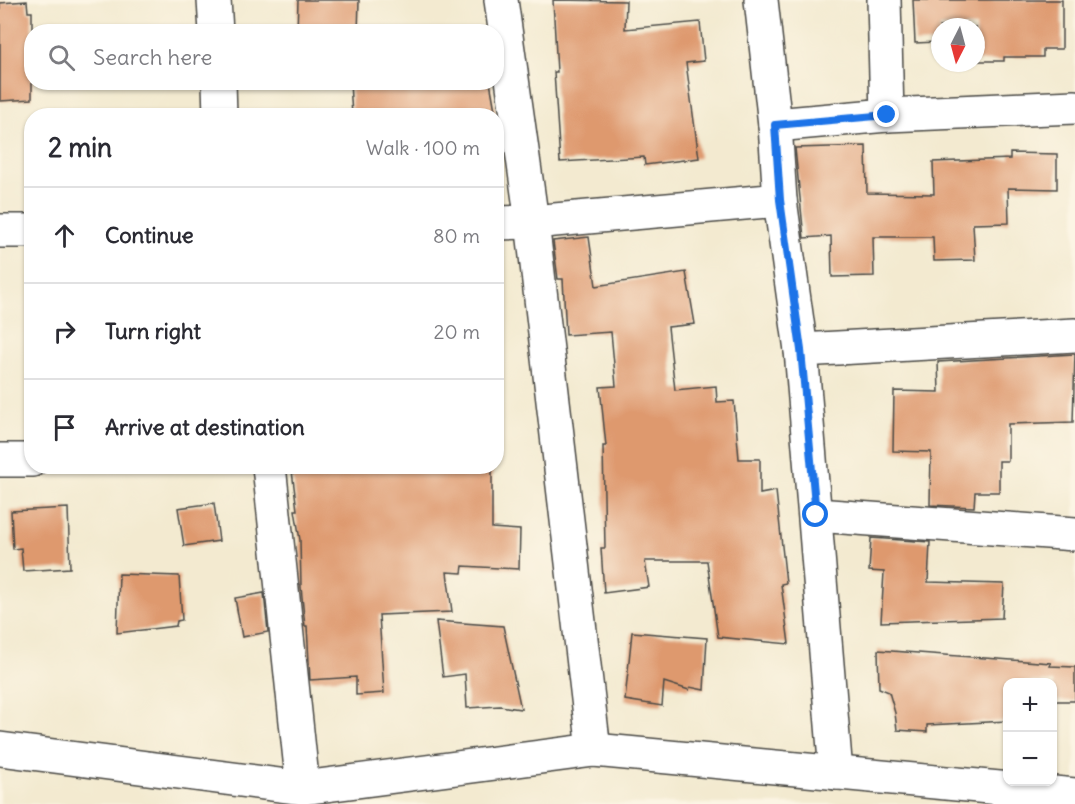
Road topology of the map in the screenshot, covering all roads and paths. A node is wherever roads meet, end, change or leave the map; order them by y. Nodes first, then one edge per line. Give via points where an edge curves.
1 (214, 0) edge
2 (501, 0) edge
3 (761, 0) edge
4 (884, 0) edge
5 (216, 24) edge
6 (219, 90) edge
7 (1075, 107) edge
8 (220, 108) edge
9 (887, 115) junction
10 (775, 125) junction
11 (780, 200) junction
12 (532, 222) junction
13 (504, 223) edge
14 (0, 231) edge
15 (24, 231) edge
16 (1075, 335) edge
17 (801, 350) junction
18 (24, 459) edge
19 (0, 460) edge
20 (270, 474) edge
21 (816, 515) junction
22 (1075, 534) edge
23 (0, 749) edge
24 (594, 750) junction
25 (836, 773) junction
26 (303, 788) junction
27 (1075, 795) edge

1 - 5 street
2 - 12 street
3 - 10 street
4 - 9 street
6 - 8 street
7 - 9 street
9 - 10 street
10 - 11 street
11 - 12 street
11 - 17 street
12 - 13 street
12 - 24 street
14 - 15 street
16 - 17 street
17 - 21 street
18 - 19 street
20 - 26 street
21 - 22 street
21 - 25 street
23 - 26 street
24 - 25 street
24 - 26 street
25 - 27 street

